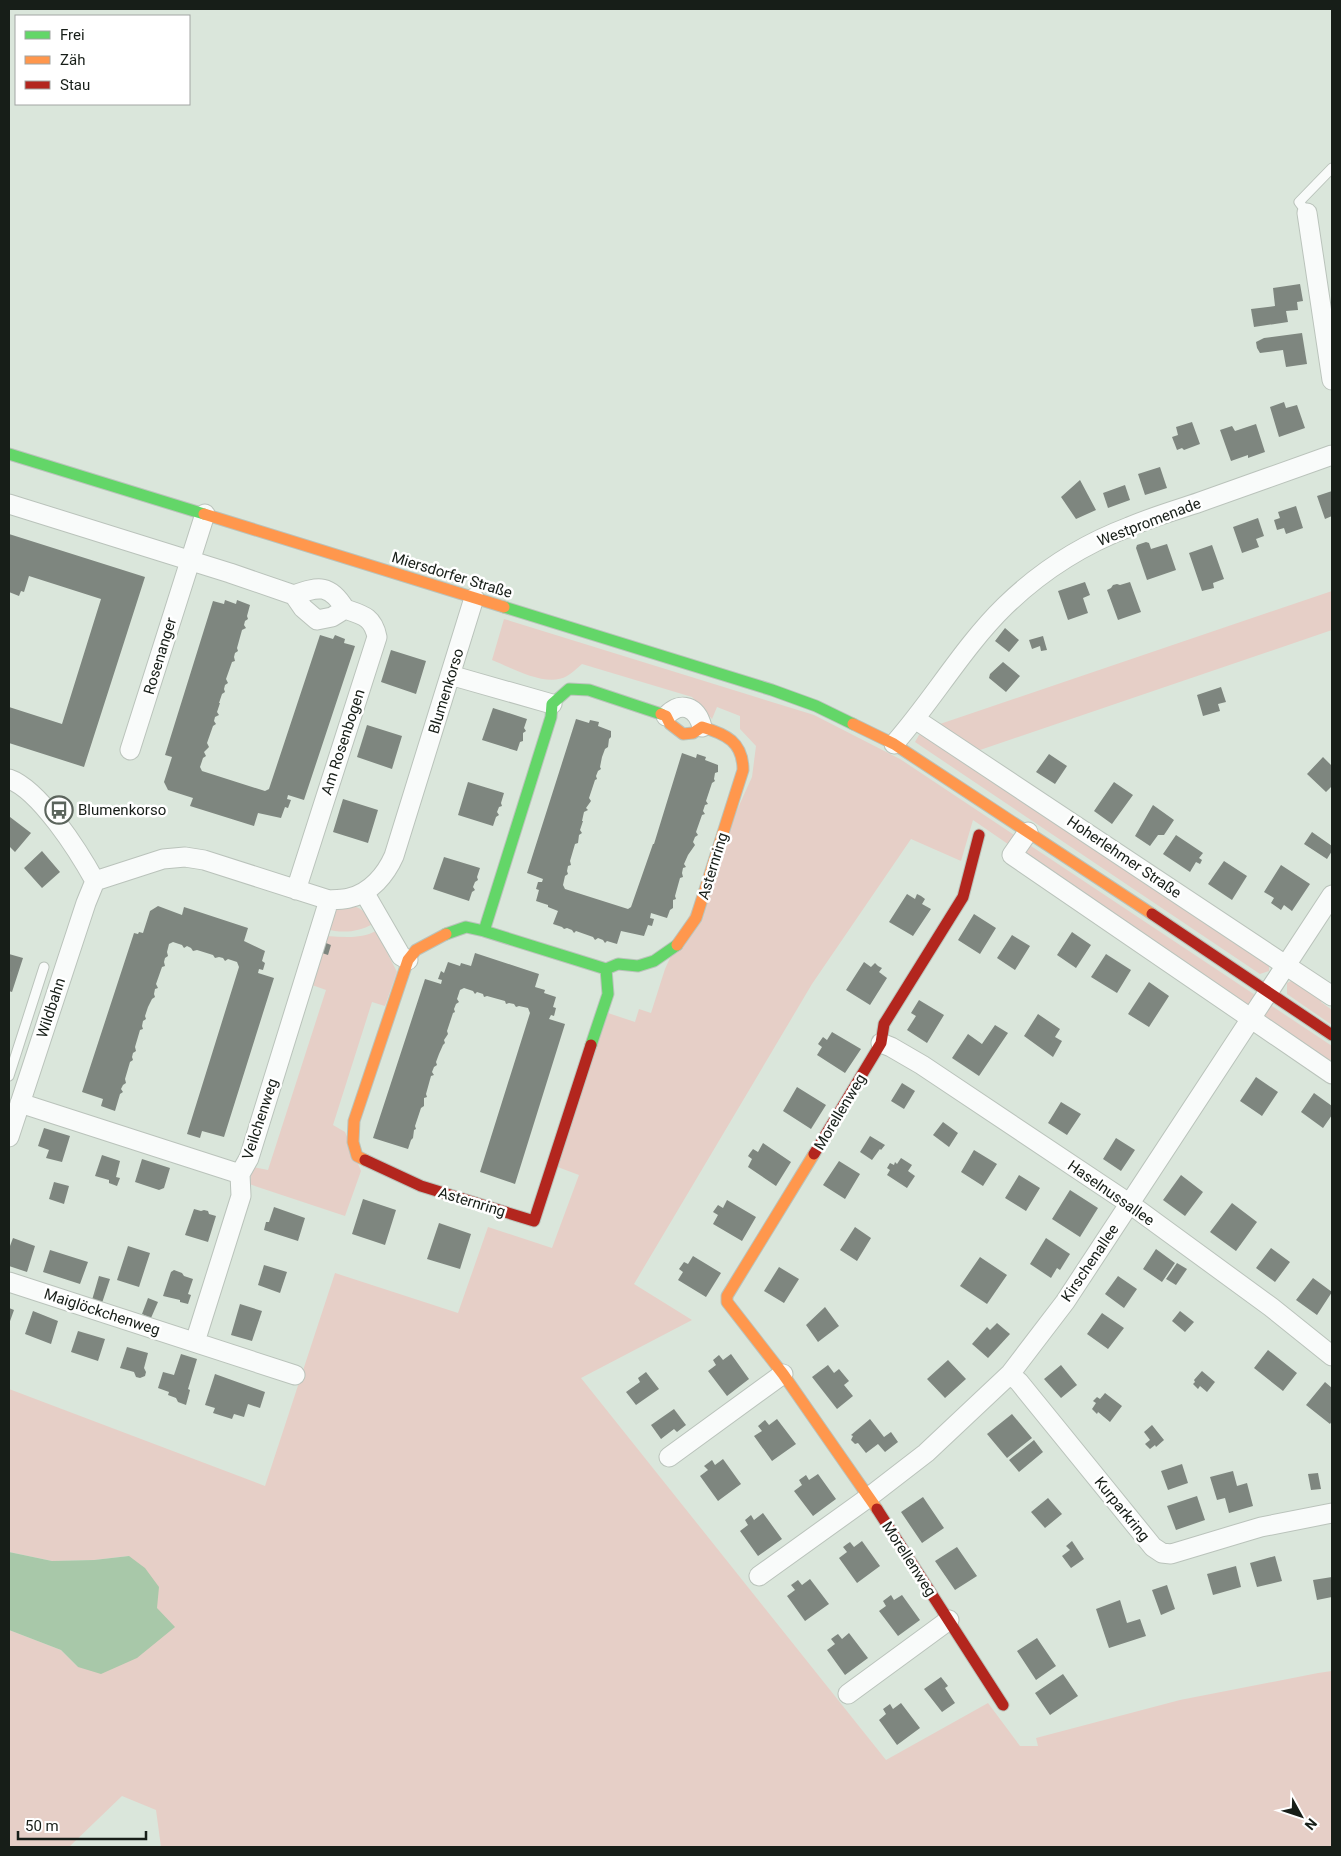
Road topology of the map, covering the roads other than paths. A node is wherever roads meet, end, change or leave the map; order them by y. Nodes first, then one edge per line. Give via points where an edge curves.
1 (1332, 168) edge
2 (1307, 213) joint
3 (1332, 380) edge
4 (9, 454) edge
5 (1332, 455) edge
6 (9, 504) edge
7 (204, 514) junction
8 (190, 561) junction
9 (294, 595) junction
10 (474, 598) junction
11 (345, 609) junction
12 (450, 675) junction
13 (552, 704) junction
14 (666, 716) joint
15 (915, 719) junction
16 (702, 727) joint
17 (888, 740) junction
18 (130, 750) dead end
19 (9, 779) edge
20 (1028, 832) junction
21 (979, 835) dead end
22 (95, 881) junction
23 (296, 890) junction
24 (364, 892) junction
25 (1332, 895) edge
26 (329, 900) junction
27 (484, 931) junction
28 (408, 960) junction
29 (1285, 965) junction
30 (44, 967) dead end
31 (606, 969) junction
32 (1268, 992) junction
33 (1332, 996) edge
34 (38, 1017) junction
35 (1250, 1019) junction
36 (1332, 1035) edge
37 (881, 1043) junction
38 (1332, 1074) edge
39 (9, 1076) edge
40 (20, 1102) junction
41 (10, 1127) edge
42 (240, 1174) junction
43 (1130, 1204) junction
44 (9, 1282) edge
45 (195, 1342) junction
46 (1332, 1356) edge
47 (783, 1374) junction
48 (1010, 1374) junction
49 (296, 1375) dead end
50 (668, 1457) dead end
51 (869, 1497) junction
52 (1332, 1513) edge
53 (758, 1576) dead end
54 (949, 1620) junction
55 (848, 1694) dead end
56 (1003, 1705) dead end

1 - 2 lane via 1299,202
2 - 3 street
4 - 7 street, Miersdorfer Straße
5 - 15 street, Westpromenade via 1128,527 1063,561 1006,605 982,630
6 - 8 street
7 - 8 street, Rosenanger
7 - 10 street, Miersdorfer Straße
8 - 9 street
8 - 18 street, Rosenanger
9 - 11 street, Am Rosenbogen via 312,589 326,590 337,595
9 - 11 street via 317,620 332,617
10 - 12 street, Blumenkorso
10 - 17 street, Miersdorfer Straße via 781,693
11 - 23 street, Am Rosenbogen via 363,616 375,626 377,637
12 - 13 street
12 - 24 street, Blumenkorso via 394,856 388,870
13 - 14 street, Asternring via 569,689 589,690
13 - 27 street
14 - 16 street, Asternring via 681,706 691,709
15 - 17 street, Westpromenade
15 - 29 street, Hoherlehmer Straße
16 - 31 street, Asternring via 728,737 741,751 743,770 696,918 676,947 654,961 638,966 618,964
17 - 20 street
19 - 22 street via 37,797 85,862
20 - 32 street
20 - 35 street via 1012,855
21 - 37 street, Morellenweg via 963,896 884,1024
22 - 23 street, Blumenkorso via 163,859 185,857 204,860
22 - 34 street, Wildbahn
23 - 26 street, Blumenkorso
24 - 26 street, Blumenkorso via 350,898
24 - 28 street via 401,956
25 - 29 street, Kirschenallee
26 - 42 street, Veilchenweg via 249,1158
27 - 28 street, Asternring via 466,927 444,934 416,950
27 - 31 street, Asternring
28 - 31 street, Asternring via 354,1121 353,1142 357,1156 376,1168 429,1189 534,1221 608,994
29 - 32 street, Kirschenallee
29 - 33 street, Hoherlehmer Straße
30 - 34 lane
32 - 35 street, Kirschenallee
32 - 36 street
34 - 39 lane
34 - 40 street, Wildbahn
35 - 38 street
35 - 43 street, Kirschenallee
37 - 43 street, Haselnussallee via 922,1065
37 - 47 street, Morellenweg via 727,1296 727,1302
40 - 41 street, Wildbahn
40 - 42 street, Veilchenweg
42 - 45 street via 241,1196
43 - 46 street, Haselnussallee
43 - 48 street, Kirschenallee via 1065,1302
44 - 45 street, Maiglöckchenweg
45 - 49 street, Maiglöckchenweg
47 - 50 street
47 - 51 street, Morellenweg
48 - 51 street, Kirschenallee via 926,1453
48 - 52 street, Kurparkring via 1153,1547 1162,1553 1171,1554 1272,1525
51 - 53 street
51 - 54 street, Morellenweg
54 - 55 street
54 - 56 street, Morellenweg

